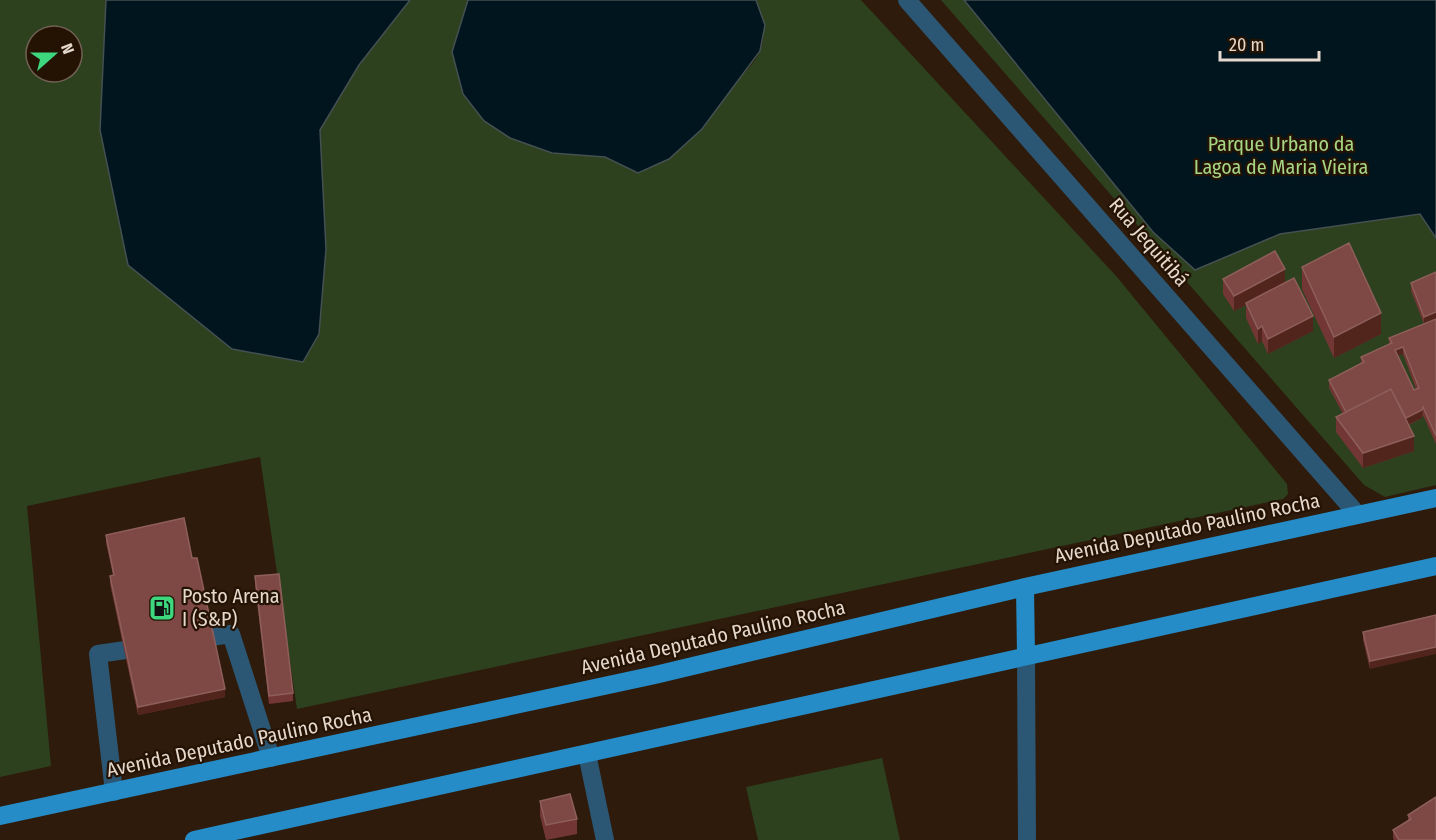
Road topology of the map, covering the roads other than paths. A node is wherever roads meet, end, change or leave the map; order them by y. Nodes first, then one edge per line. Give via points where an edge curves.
1 (907, 0) edge
2 (1436, 498) edge
3 (1357, 514) junction
4 (1436, 566) edge
5 (1025, 586) junction
6 (1026, 655) junction
7 (587, 754) junction
8 (271, 758) junction
9 (114, 792) junction
10 (0, 816) edge
11 (194, 840) edge
12 (605, 840) edge
13 (1027, 840) edge

1 - 3 street, Rua Jequitibá
2 - 3 main road, Avenida Deputado Paulino Rocha
3 - 5 main road, Avenida Deputado Paulino Rocha
4 - 6 main road
5 - 6 main road
5 - 8 main road, Avenida Deputado Paulino Rocha via 656,675
6 - 7 main road
6 - 13 street
7 - 11 main road
7 - 12 street
8 - 9 main road, Avenida Deputado Paulino Rocha
8 - 9 street via 231,634 98,654
9 - 10 main road, Avenida Deputado Paulino Rocha

